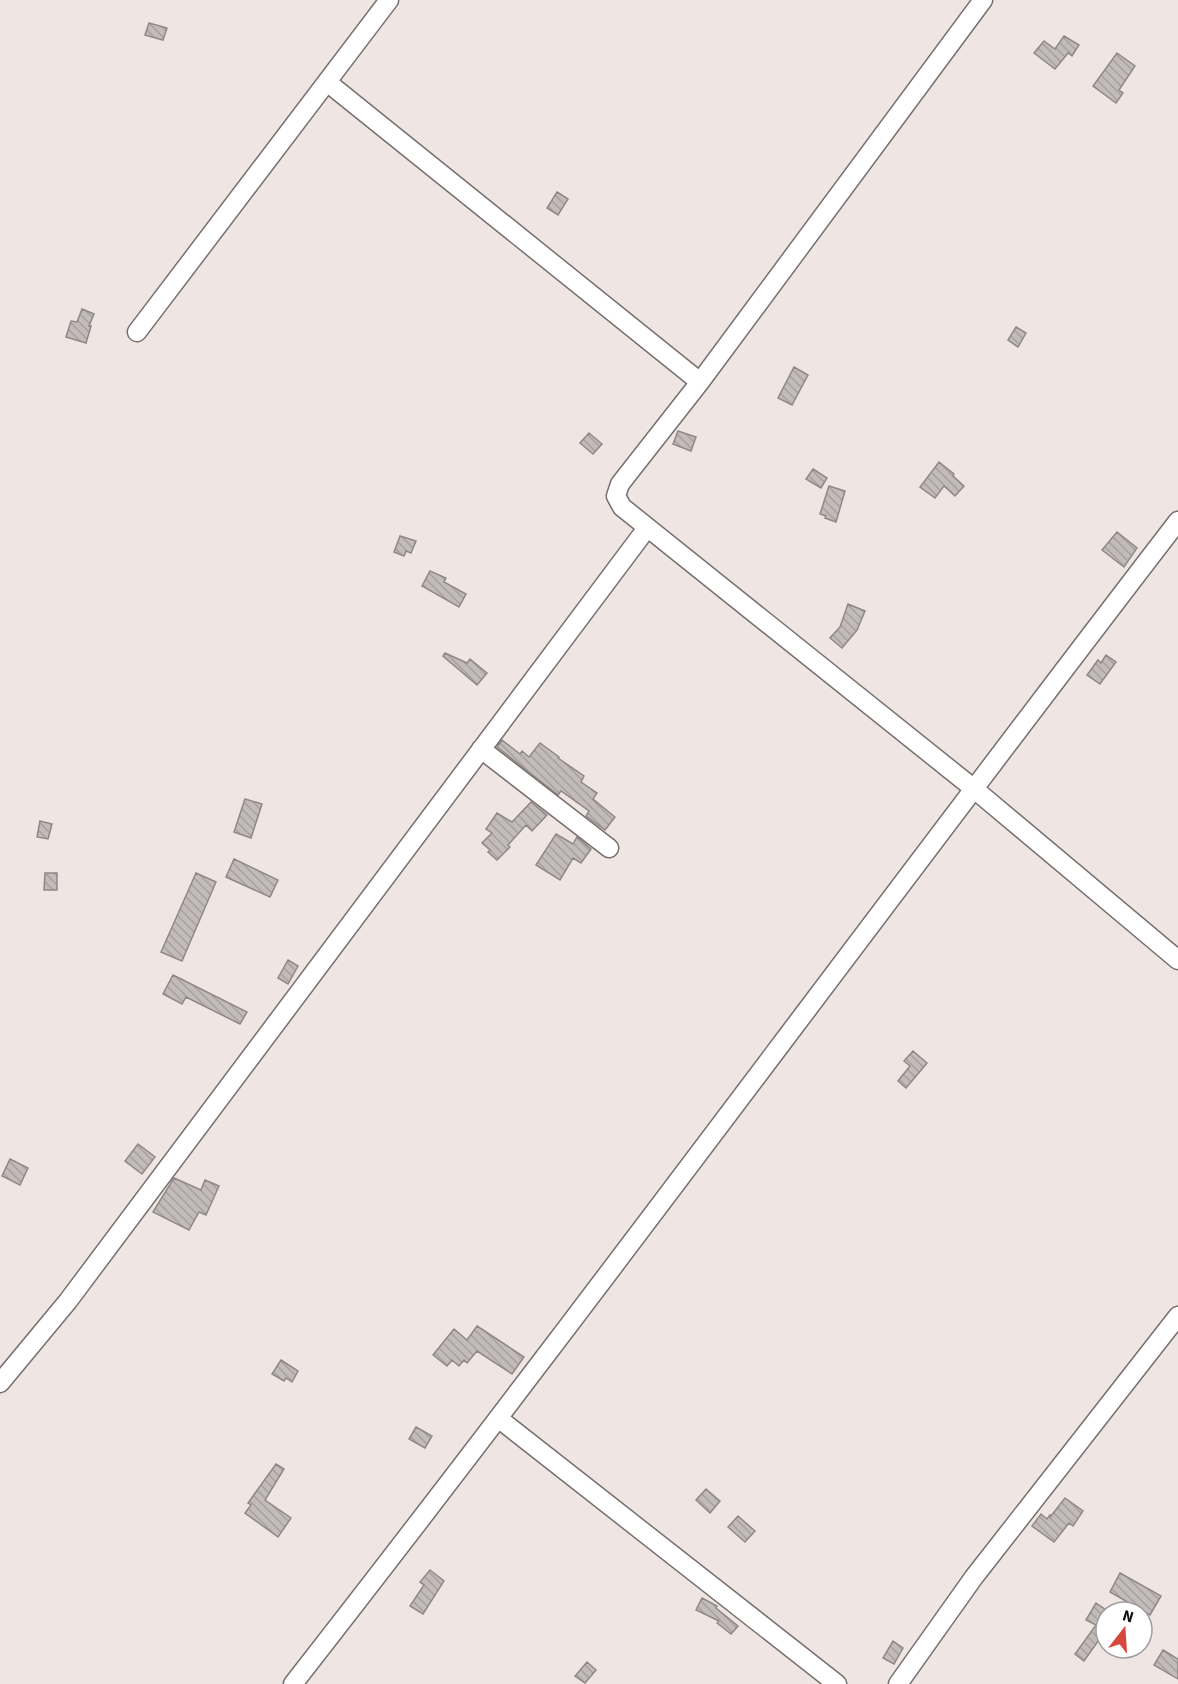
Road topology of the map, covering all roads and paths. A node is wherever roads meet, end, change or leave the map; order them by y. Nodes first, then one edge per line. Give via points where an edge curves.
1 (389, 0) edge
2 (983, 0) edge
3 (327, 82) junction
4 (137, 332) dead end
5 (700, 382) junction
6 (1178, 521) edge
7 (647, 528) junction
8 (481, 749) junction
9 (973, 788) junction
10 (609, 848) dead end
11 (1178, 960) edge
12 (1178, 1316) edge
13 (0, 1383) edge
14 (498, 1418) junction
15 (293, 1684) edge
16 (837, 1684) edge
17 (898, 1684) edge

1 - 3 street
2 - 5 street
3 - 4 street
3 - 5 street
5 - 7 street via 620,484 616,496 622,507
6 - 9 street
7 - 8 street
7 - 9 street
8 - 10 street
8 - 13 street via 68,1301
9 - 11 street
9 - 14 street
12 - 17 street via 974,1577
14 - 15 street
14 - 16 street

